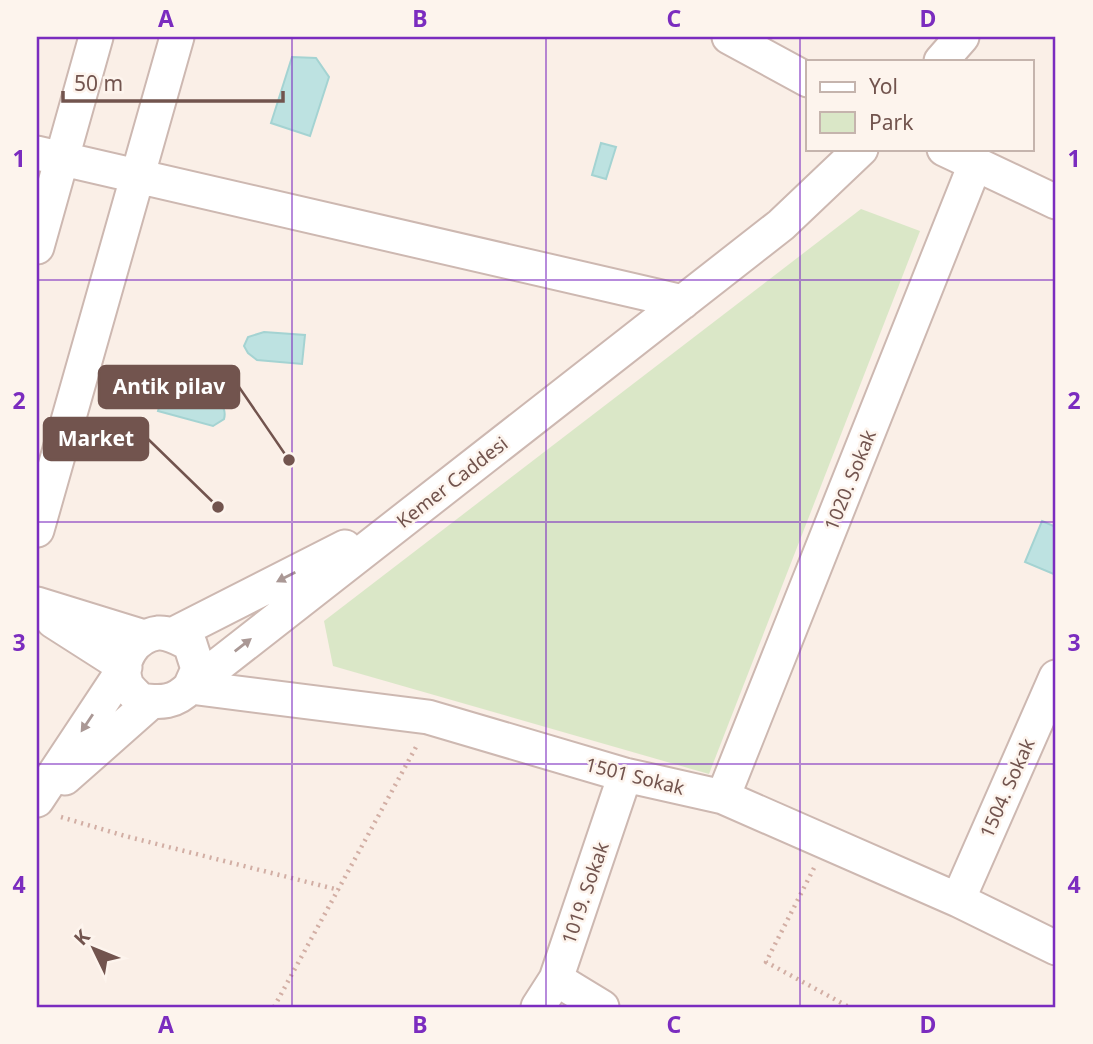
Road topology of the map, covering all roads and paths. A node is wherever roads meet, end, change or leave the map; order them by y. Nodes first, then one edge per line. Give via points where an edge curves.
1 (96, 37) edge
2 (177, 37) edge
3 (729, 37) edge
4 (962, 37) edge
5 (942, 60) edge
6 (806, 79) edge
7 (860, 150) edge
8 (946, 150) edge
9 (50, 156) edge
10 (976, 162) junction
11 (136, 177) junction
12 (1056, 202) edge
13 (37, 247) edge
14 (683, 302) junction
15 (412, 513) junction
16 (37, 530) edge
17 (37, 604) edge
18 (37, 610) edge
19 (158, 636) junction
20 (125, 667) junction
21 (1056, 677) edge
22 (190, 687) junction
23 (151, 702) junction
24 (428, 717) junction
25 (625, 775) junction
26 (723, 797) junction
27 (41, 805) edge
28 (827, 842) junction
29 (339, 890) junction
30 (958, 900) junction
31 (1056, 948) edge
32 (556, 979) junction
33 (274, 1007) edge
34 (538, 1007) edge
35 (603, 1007) edge
36 (849, 1007) edge

1 - 9 street
2 - 11 street
3 - 6 street
4 - 5 street
7 - 14 street, Kemer Caddesi via 780,225
8 - 10 street
9 - 11 street
9 - 13 street
10 - 12 street
10 - 26 street, 1020. Sokak
11 - 14 street
11 - 16 street
14 - 15 street, Kemer Caddesi
15 -> 19 street
22 -> 15 street, Kemer Caddesi
17 - 19 street
18 - 20 street
19 - 20 street via 134,644
19 - 22 street via 190,644 198,669
20 - 23 street via 126,684 140,700
20 -> 27 street
21 - 30 street, 1504. Sokak
22 - 23 street, Kemer Caddesi via 175,699
22 - 24 street, 1501 Sokak
23 - 27 street, Kemer Caddesi
24 - 25 street, 1501 Sokak
24 - 29 path
25 - 26 street, 1501 Sokak
25 - 32 street, 1019. Sokak
26 - 28 street, 1501 Sokak
27 - 29 path via 125,836
28 - 30 street, 1501 Sokak
28 - 36 path via 766,962
29 - 33 path
30 - 31 street, 1501 Sokak
32 - 34 street, 1019. Sokak
32 - 35 street

